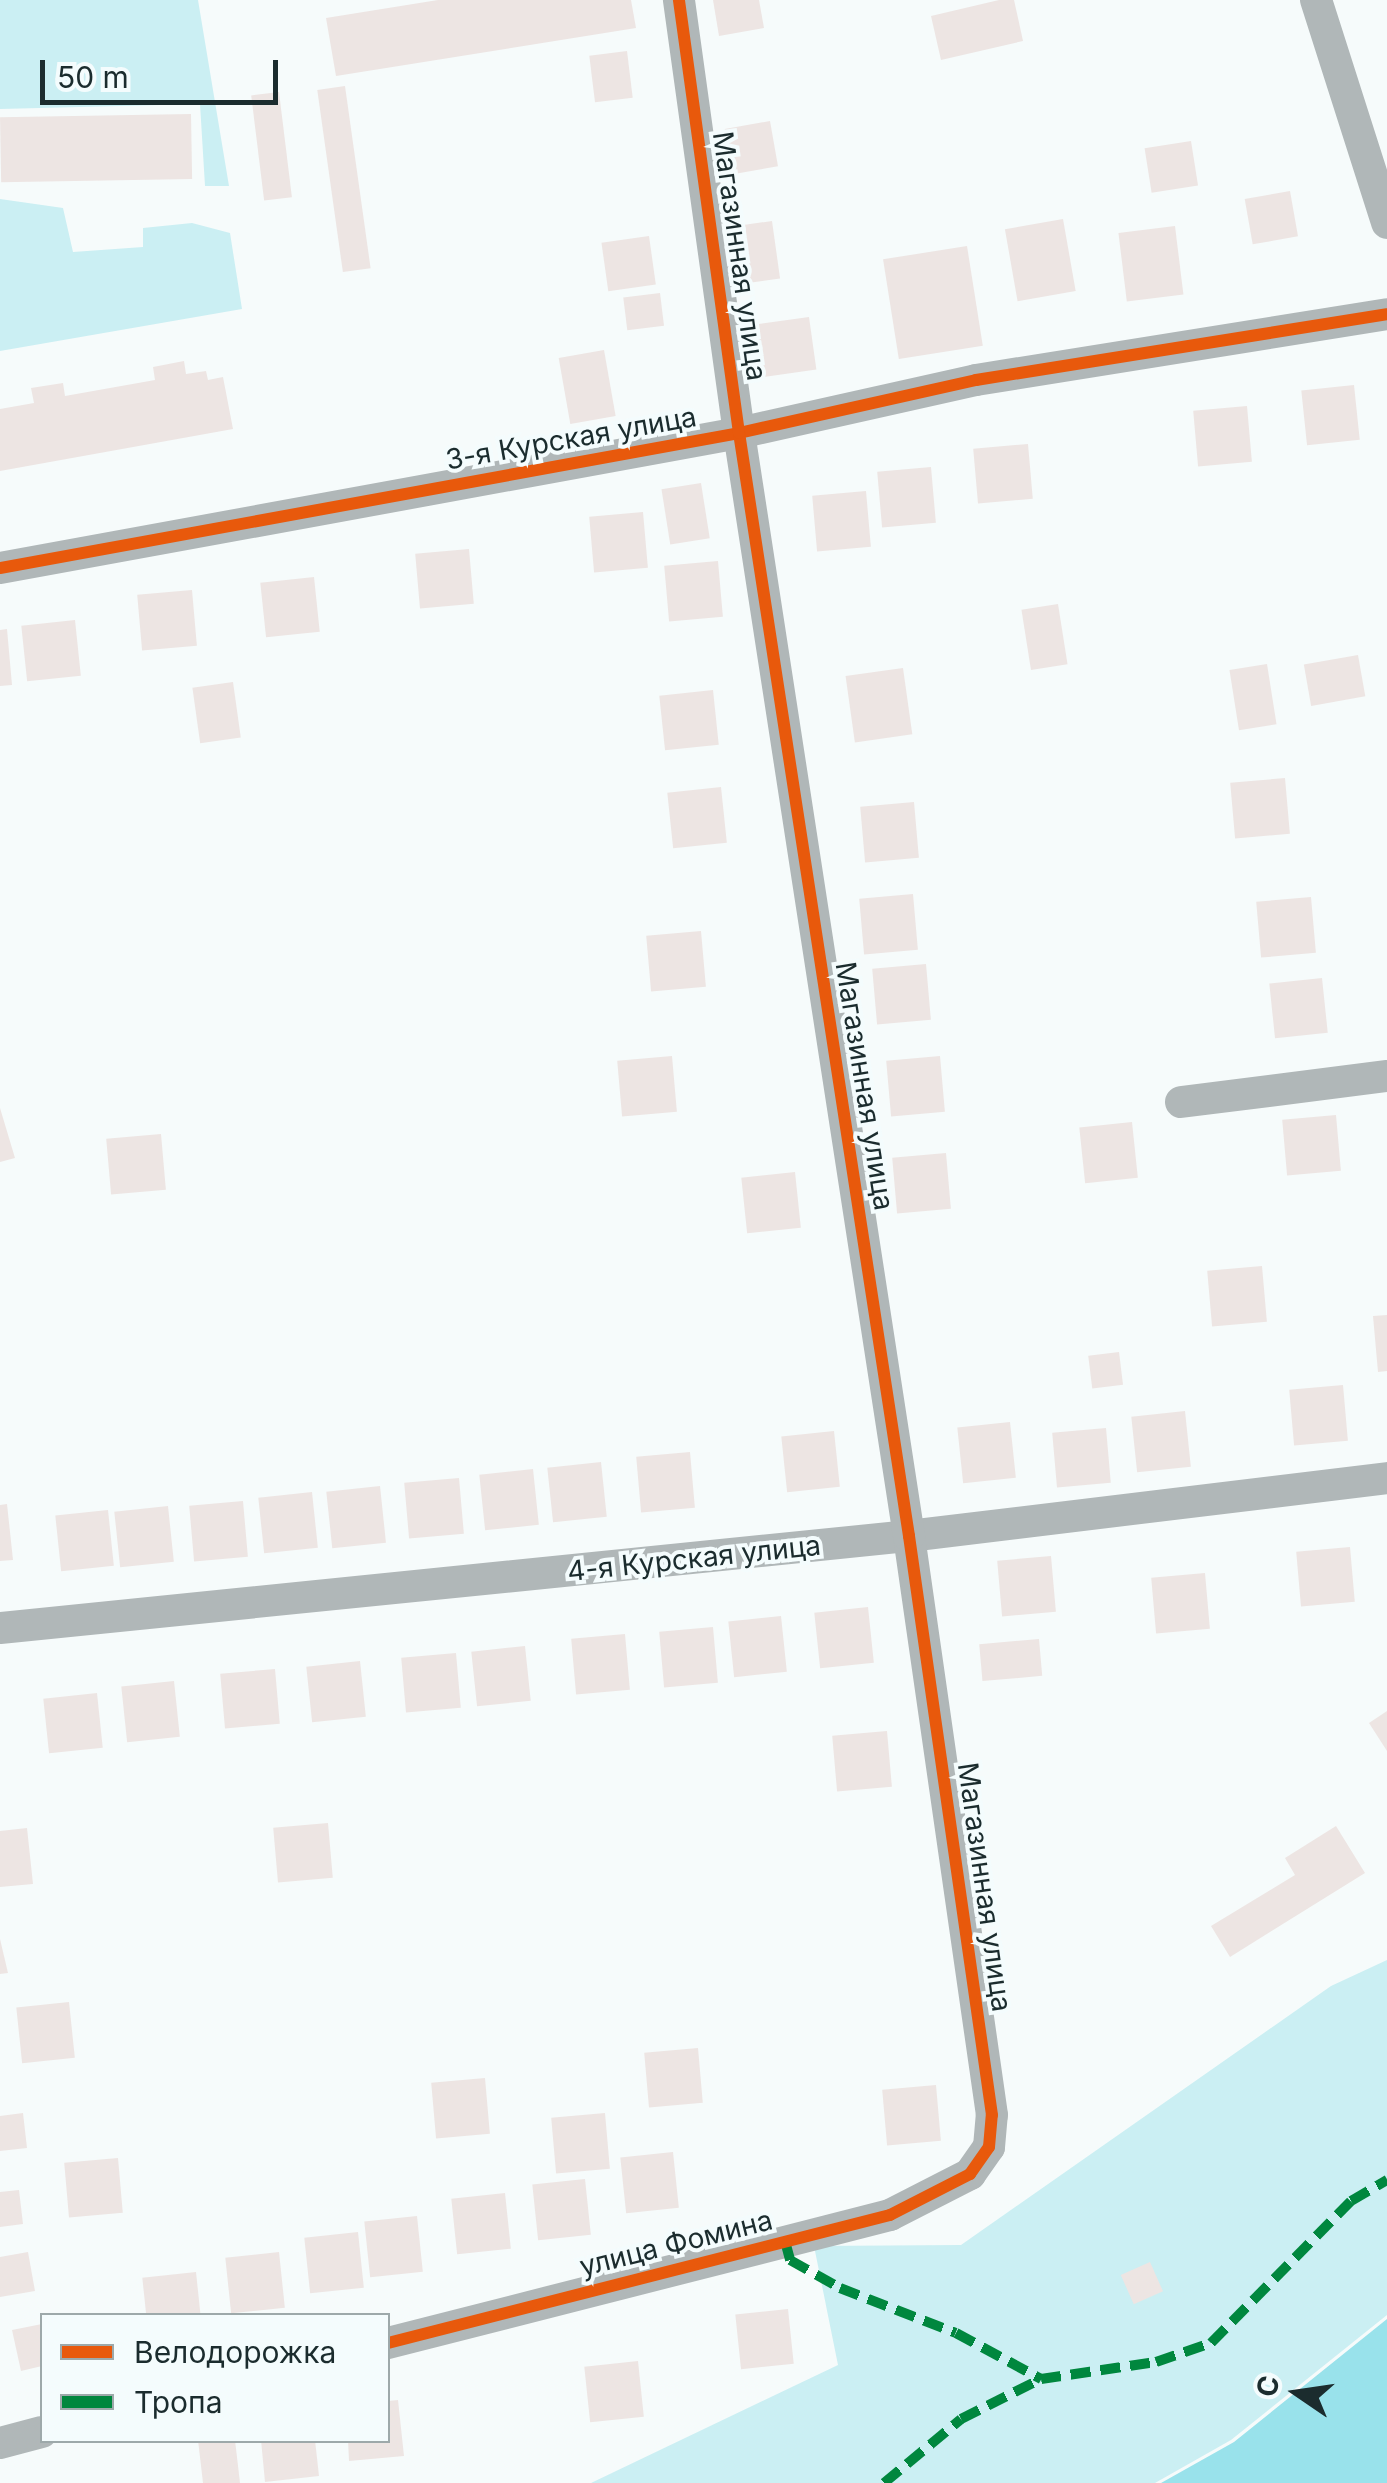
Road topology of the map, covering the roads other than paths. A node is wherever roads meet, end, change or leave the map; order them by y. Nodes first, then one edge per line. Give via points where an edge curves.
1 (679, 0) edge
2 (1316, 0) edge
3 (1387, 224) edge
4 (1387, 314) edge
5 (739, 433) junction
6 (0, 568) edge
7 (1387, 1076) edge
8 (1181, 1102) dead end
9 (1387, 1478) edge
10 (910, 1536) junction
11 (0, 1628) edge
12 (970, 2174) joint
13 (390, 2343) edge
14 (40, 2433) edge
15 (0, 2444) edge

1 - 5 street, Магазинная улица
2 - 3 street
4 - 5 street, 3-я Курская улица via 976,380
5 - 6 street, 3-я Курская улица
5 - 10 street, Магазинная улица
7 - 8 street
9 - 10 street, 4-я Курская улица
10 - 11 street, 4-я Курская улица
10 - 12 street, Магазинная улица via 992,2115 988,2147
12 - 13 street, улица Фомина via 890,2214
14 - 15 street

